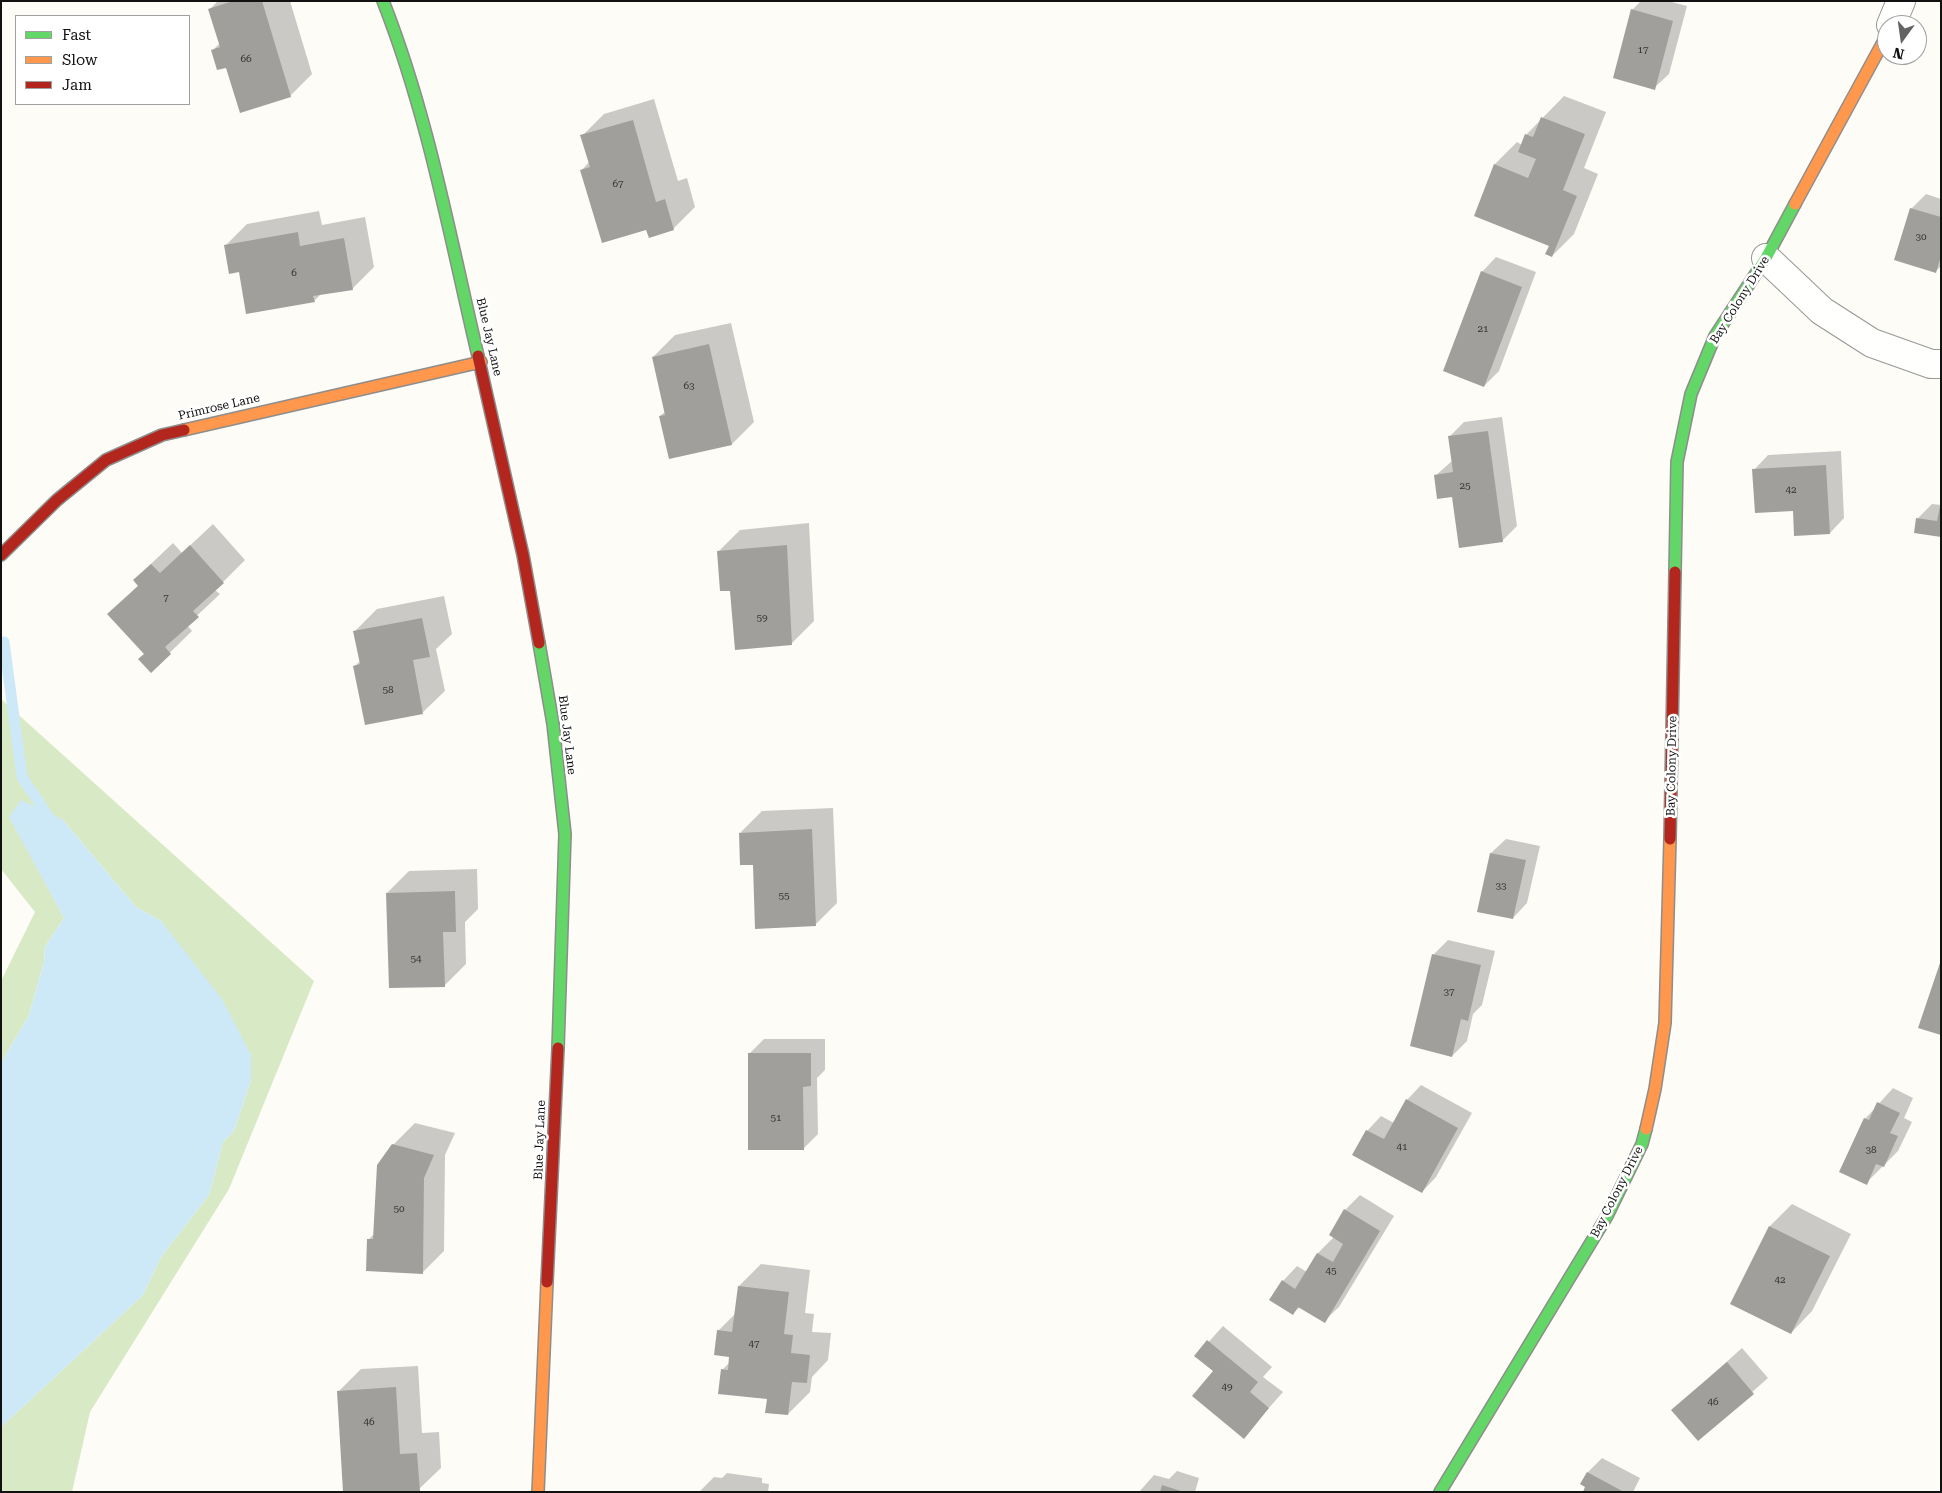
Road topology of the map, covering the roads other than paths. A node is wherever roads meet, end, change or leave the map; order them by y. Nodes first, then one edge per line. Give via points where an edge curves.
1 (383, 1) edge
2 (1901, 1) edge
3 (1895, 15) edge
4 (1877, 53) edge
5 (1766, 258) junction
6 (481, 362) junction
7 (1941, 364) edge
8 (1, 555) edge
9 (538, 1492) edge
10 (1440, 1492) edge

1 - 6 street, Blue Jay Lane via 429,143
2 - 3 street
4 - 5 street, Bay Colony Drive
5 - 7 street via 1822,311 1872,343 1931,364
5 - 10 street, Bay Colony Drive via 1715,336 1691,394 1677,462 1672,819 1665,1023 1655,1089 1642,1144 1607,1216
6 - 8 street, Primrose Lane via 162,435 106,460 56,500
6 - 9 street, Blue Jay Lane via 523,555 553,724 565,834

